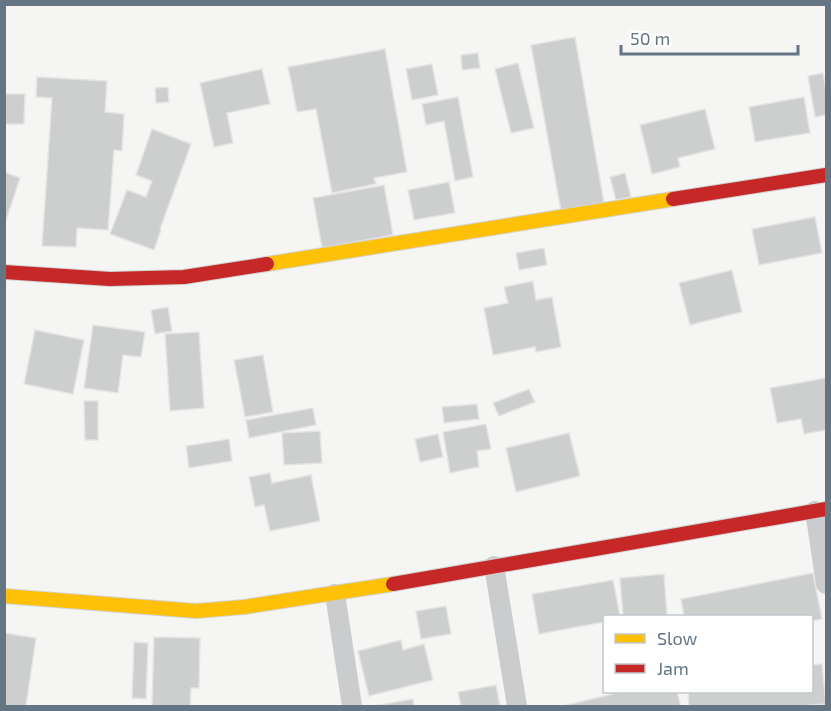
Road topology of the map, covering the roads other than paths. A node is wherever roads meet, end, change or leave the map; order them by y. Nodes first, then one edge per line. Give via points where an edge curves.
1 (826, 175) edge
2 (4, 272) edge
3 (821, 510) edge
4 (494, 566) junction
5 (826, 584) edge
6 (335, 594) junction
7 (4, 596) edge
8 (352, 706) edge
9 (517, 706) edge

1 - 2 street via 184,277 111,279
3 - 4 street
3 - 5 street
4 - 6 street
4 - 9 street
6 - 7 street via 196,610
6 - 8 street

